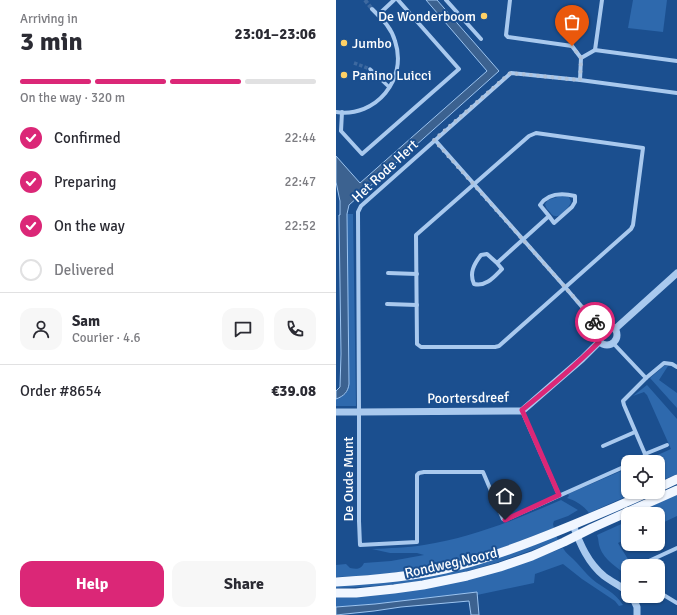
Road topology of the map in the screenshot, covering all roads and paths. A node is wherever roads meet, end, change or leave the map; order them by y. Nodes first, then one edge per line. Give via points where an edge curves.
1 (394, 0) edge
2 (398, 0) edge
3 (446, 0) edge
4 (510, 0) edge
5 (602, 0) edge
6 (372, 9) tunnel mouth
7 (378, 15) junction
8 (480, 39) dead end
9 (595, 50) junction
10 (581, 58) junction
11 (677, 61) edge
12 (370, 69) tunnel mouth
13 (580, 80) junction
14 (389, 87) junction
15 (677, 93) edge
16 (336, 112) edge
17 (342, 112) junction
18 (434, 140) junction
19 (474, 185) junction
20 (549, 216) junction
21 (523, 240) junction
22 (497, 263) junction
23 (388, 273) dead end
24 (677, 273) edge
25 (417, 274) junction
26 (565, 287) junction
27 (387, 304) dead end
28 (417, 305) junction
29 (600, 328) junction
30 (615, 329) junction
31 (599, 342) junction
32 (613, 343) junction
33 (677, 368) edge
34 (646, 378) junction
35 (522, 410) junction
36 (336, 412) edge
37 (359, 412) junction
38 (635, 432) junction
39 (667, 445) dead end
40 (603, 446) dead end
41 (645, 454) joint
42 (621, 468) edge
43 (677, 479) edge
44 (665, 485) edge
45 (677, 490) edge
46 (559, 495) junction
47 (634, 499) edge
48 (573, 525) junction
49 (577, 536) junction
50 (677, 548) edge
51 (653, 559) edge
52 (336, 582) edge
53 (621, 586) edge
54 (336, 593) edge
55 (665, 596) edge
56 (635, 603) edge
57 (677, 603) edge
58 (637, 615) edge

1 - 7 street
2 - 17 street via 459,69 362,154 341,131
3 - 8 street
4 - 10 street via 506,35 508,37 572,46
5 - 9 street
6 - 7 street
7 - 14 street via 390,29 397,48 397,67
9 - 10 street
9 - 11 street
10 - 13 street
12 - 14 street
13 - 15 street, Het Rode Hert
13 - 18 street, Het Rode Hert via 510,73
14 - 17 street via 370,106
16 - 17 street
18 - 19 street
18 - 37 street, Het Rode Hert via 360,206 358,212
19 - 21 street
19 - 25 street via 416,236
19 - 26 street via 529,136 536,133 643,148 631,229
20 - 20 street via 540,206 542,202 558,194 575,196 572,207 554,222
20 - 21 street
21 - 22 street
21 - 26 street
22 - 22 street via 502,269 489,282 480,286 474,284 472,272 481,255 487,254
23 - 25 street
24 - 30 street
25 - 28 street
26 - 28 street via 495,347 420,347 417,344
26 - 29 street
27 - 28 street
29 - 30 street via 606,325
29 - 31 street via 597,333
30 - 32 street via 616,338
31 - 32 street via 604,345
31 - 35 street, Poortersdreef
32 - 34 street
33 - 34 street via 664,363
34 - 38 street via 624,401
35 - 37 street, Poortersdreef
35 - 46 street
36 - 37 street, Poortersdreef
37 - 46 street, De Oude Munt via 360,545 417,542 418,473 483,472 505,520
38 - 40 street
38 - 41 street
39 - 41 street
42 - 46 street
43 - 44 main road
45 - 49 main road, Rondweg Noord
47 - 48 main road, Rondweg Noord
48 - 49 street
48 - 52 main road, Rondweg Noord via 496,555 444,569 371,580
49 - 53 street via 593,565 604,576
49 - 54 main road, Rondweg Noord via 500,567 467,576 394,589
50 - 51 street
55 - 57 street
56 - 58 street

